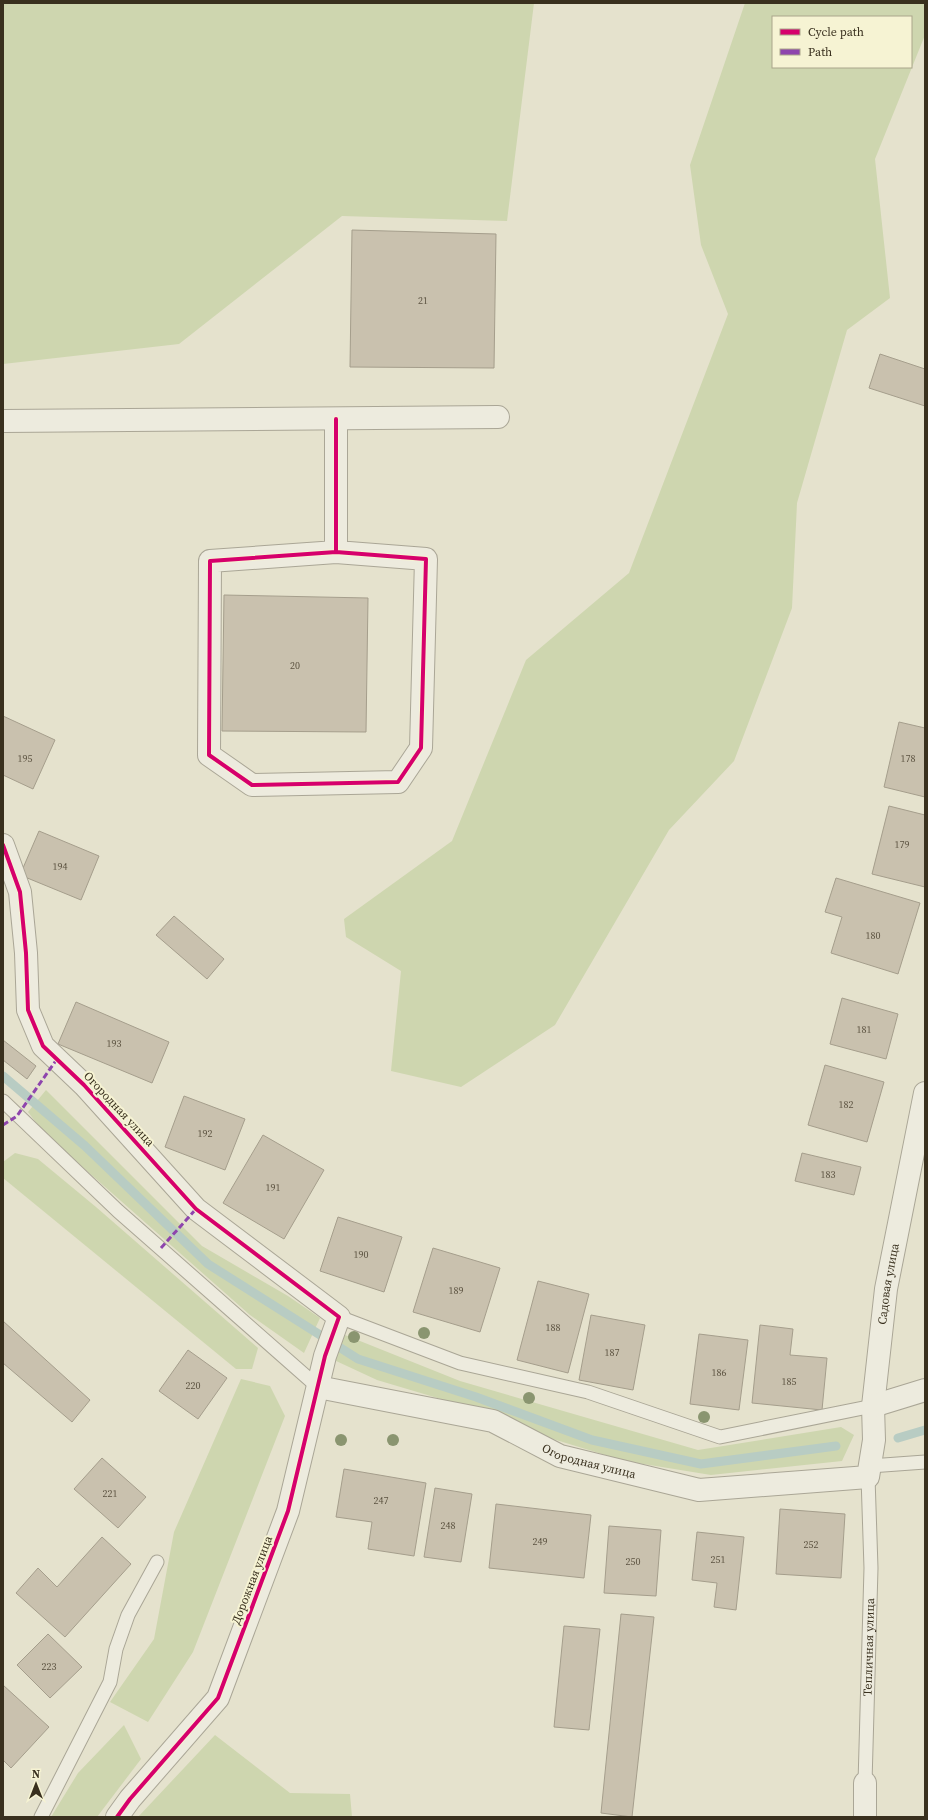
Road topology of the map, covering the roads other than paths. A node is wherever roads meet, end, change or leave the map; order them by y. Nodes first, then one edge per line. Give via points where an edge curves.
1 (498, 417) dead end
2 (336, 418) junction
3 (3, 421) edge
4 (336, 552) junction
5 (3, 846) edge
6 (925, 1093) edge
7 (3, 1101) edge
8 (337, 1325) junction
9 (318, 1387) junction
10 (925, 1390) edge
11 (873, 1406) junction
12 (925, 1462) edge
13 (869, 1472) junction
14 (157, 1562) dead end
15 (865, 1784) joint
16 (41, 1817) edge
17 (117, 1817) edge
18 (865, 1817) edge

1 - 2 street
2 - 3 street
2 - 4 street
4 - 4 street via 426,559 420,748 398,782 252,785 209,755 210,561
5 - 8 street, Огородная улица via 20,892 28,1010 43,1046 84,1085 196,1209
6 - 11 street, Садовая улица via 886,1289
7 - 9 lane via 118,1211
8 - 9 street, Дорожная улица via 325,1356
8 - 11 lane via 460,1363 588,1392 720,1437
9 - 13 street, Огородная улица via 493,1421 560,1456 699,1490
9 - 17 street, Дорожная улица via 288,1512 218,1698
10 - 11 street
11 - 13 street, Садовая улица via 874,1440
12 - 13 lane
13 - 15 lane, Тепличная улица via 871,1568
14 - 16 lane via 128,1615 116,1648 110,1682
15 - 18 street, Тепличная улица

